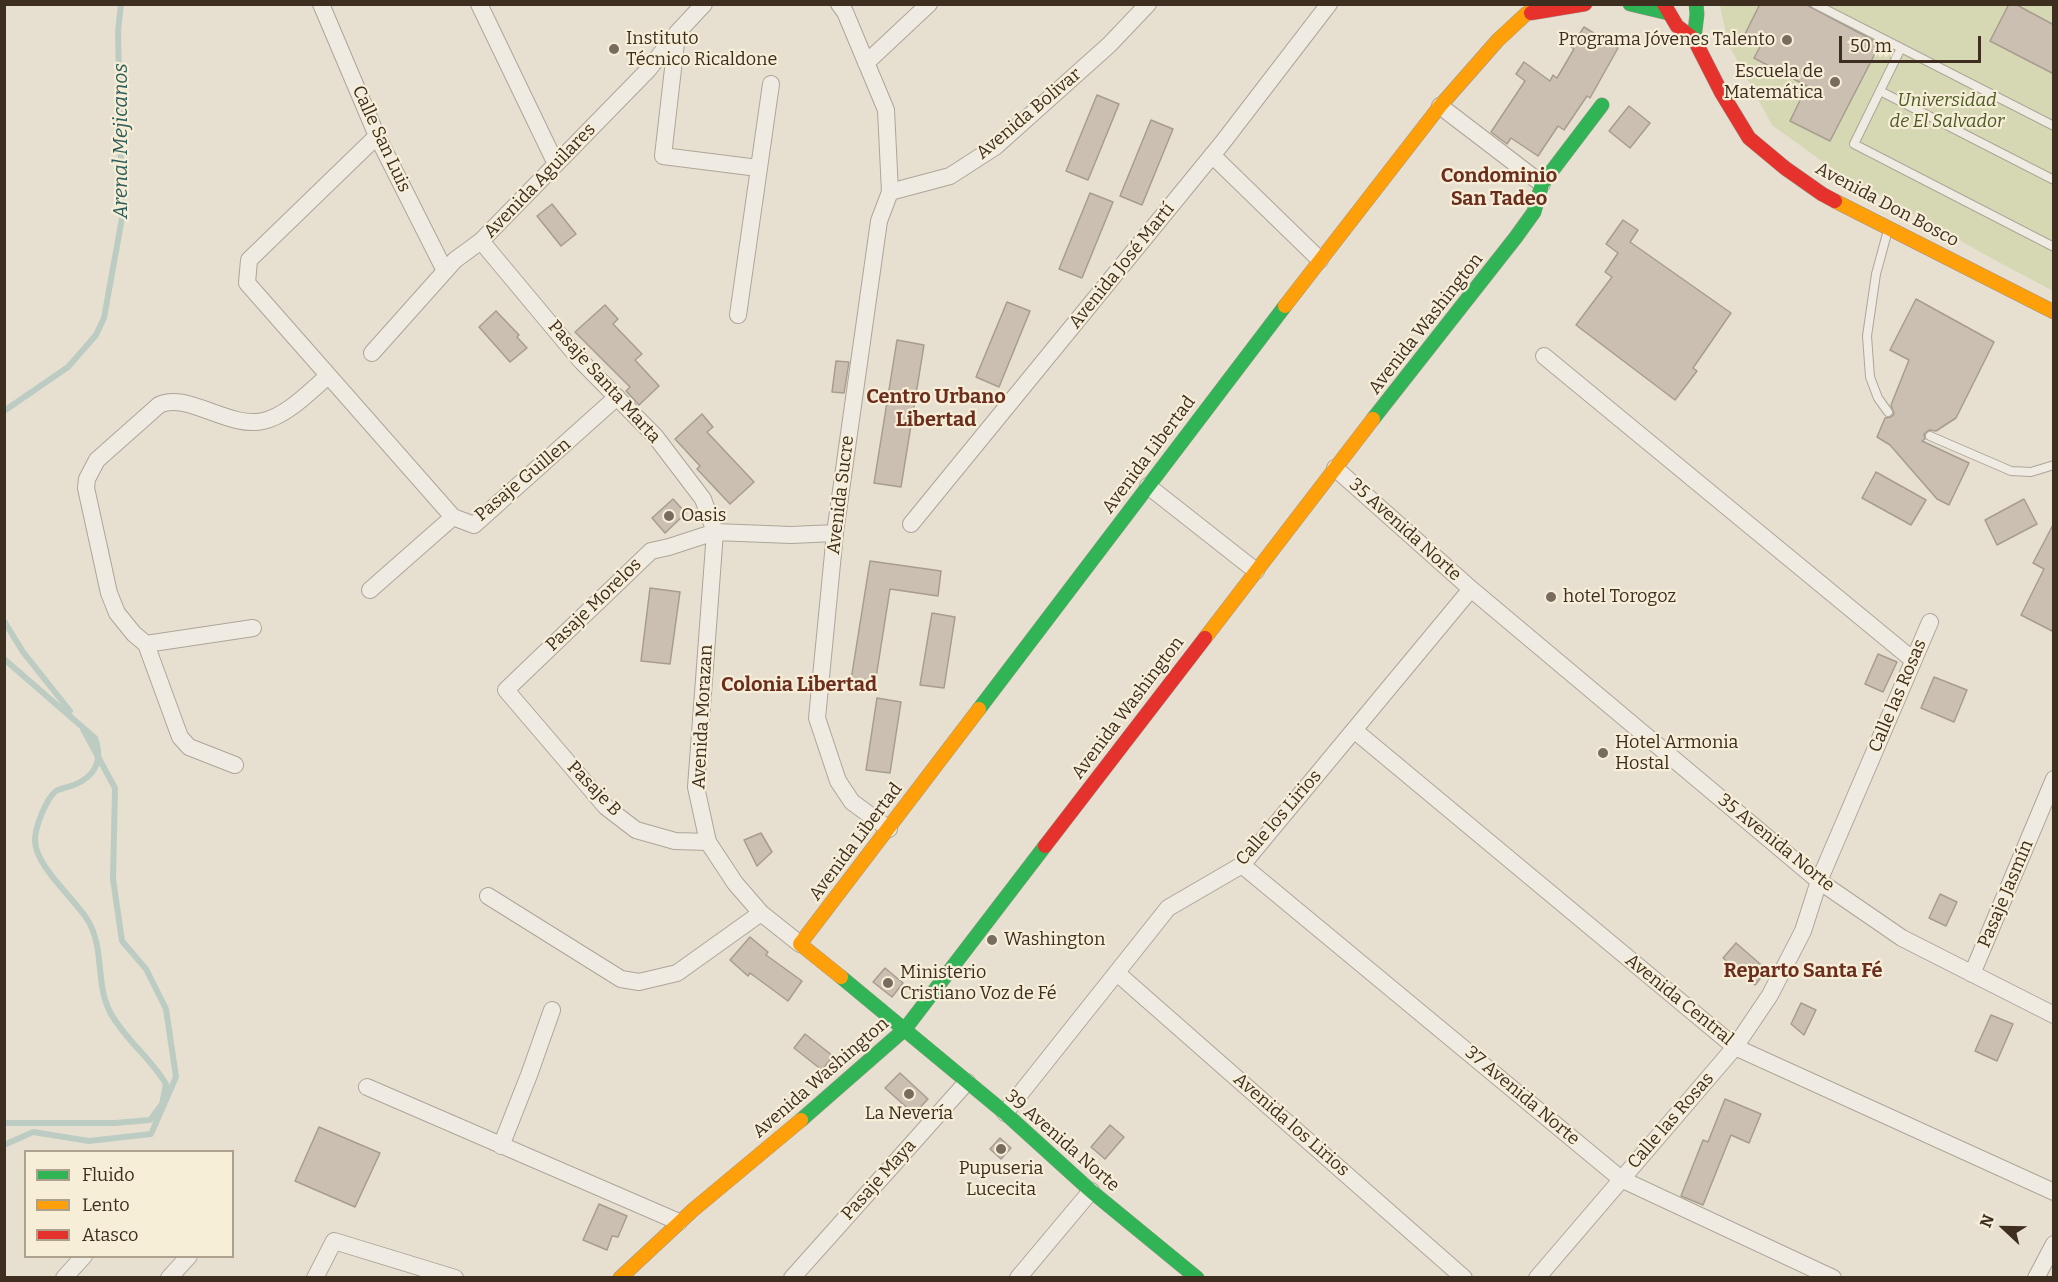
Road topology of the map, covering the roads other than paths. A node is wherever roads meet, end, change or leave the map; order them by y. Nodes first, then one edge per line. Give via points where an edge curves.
1 (321, 4) edge
2 (479, 4) edge
3 (704, 4) edge
4 (839, 4) edge
5 (929, 4) edge
6 (1148, 4) edge
7 (1329, 4) edge
8 (1545, 4) edge
9 (1585, 4) edge
10 (1630, 4) edge
11 (1696, 4) edge
12 (1815, 4) edge
13 (1531, 9) edge
14 (1666, 9) edge
15 (677, 33) junction
16 (1694, 39) junction
17 (1901, 48) junction
18 (866, 63) junction
19 (771, 84) dead end
20 (1880, 91) junction
21 (1602, 105) dead end
22 (1440, 106) junction
23 (2054, 126) edge
24 (377, 136) junction
25 (1212, 155) junction
26 (556, 164) junction
27 (758, 168) junction
28 (2054, 180) edge
29 (1542, 184) junction
30 (890, 192) junction
31 (1888, 228) junction
32 (481, 241) junction
33 (2054, 247) edge
34 (1320, 260) junction
35 (445, 271) junction
36 (2054, 312) edge
37 (738, 315) dead end
38 (372, 353) dead end
39 (1544, 356) dead end
40 (328, 376) junction
41 (617, 397) junction
42 (1888, 412) dead end
43 (1930, 436) dead end
44 (2054, 465) edge
45 (1335, 468) junction
46 (1148, 486) junction
47 (453, 517) junction
48 (911, 524) dead end
49 (715, 532) junction
50 (836, 533) junction
51 (1256, 571) junction
52 (1471, 589) junction
53 (370, 590) dead end
54 (1929, 621) dead end
55 (253, 628) dead end
56 (146, 644) junction
57 (1913, 660) junction
58 (506, 690) joint
59 (1354, 730) junction
60 (235, 765) dead end
61 (2054, 779) edge
62 (889, 830) junction
63 (708, 842) junction
64 (1242, 865) junction
65 (1819, 881) junction
66 (488, 896) dead end
67 (761, 913) junction
68 (800, 944) junction
69 (1117, 973) junction
70 (1972, 974) junction
71 (552, 1010) dead end
72 (2054, 1015) edge
73 (906, 1029) junction
74 (1735, 1047) junction
75 (967, 1082) junction
76 (367, 1087) dead end
77 (1005, 1113) junction
78 (501, 1146) junction
79 (1621, 1179) junction
80 (1091, 1191) junction
81 (2054, 1192) edge
82 (679, 1222) junction
83 (2054, 1244) edge
84 (83, 1258) edge
85 (188, 1258) edge
86 (64, 1278) edge
87 (169, 1278) edge
88 (315, 1278) edge
89 (455, 1278) edge
90 (620, 1278) edge
91 (792, 1278) edge
92 (1018, 1278) edge
93 (1197, 1278) edge
94 (1464, 1278) edge
95 (1537, 1278) edge
96 (1833, 1278) edge
97 (2037, 1278) edge

1 - 24 street, Calle San Luis
2 - 26 street
3 - 15 street, Avenida Aguilares
4 - 18 street, Avenida Sucre
5 - 18 street
6 - 30 street, Avenida Bolivar via 1109,45 995,147 950,176
7 - 25 street, Avenida José Martí
8 - 13 main road, Avenida Libertad
9 - 13 main road
10 - 14 main road
11 - 16 main road
12 - 17 lane
13 - 22 main road, Avenida Libertad
14 - 16 main road, Avenida Don Bosco via 1677,26
15 - 26 street, Avenida Aguilares via 648,70
15 - 27 street via 663,156
16 - 31 main road, Avenida Don Bosco via 1749,138 1822,194
17 - 20 lane
17 - 23 lane
18 - 30 street, Avenida Sucre via 886,110
19 - 27 street
20 - 28 lane
20 - 33 lane via 1854,144
21 - 29 main road, Avenida Washington
22 - 29 street
22 - 34 main road, Avenida Libertad
24 - 35 street, Calle San Luis
24 - 40 street via 249,260 247,283
25 - 34 street
25 - 48 street, Avenida José Martí
26 - 32 street, Avenida Aguilares
27 - 37 street
29 - 45 main road, Avenida Washington via 1534,212
30 - 50 street, Avenida Sucre via 879,221
31 - 36 main road, Avenida Don Bosco
31 - 42 lane via 1867,336 1870,377
32 - 35 street, Avenida Aguilares
32 - 41 street, Pasaje Santa Marta via 582,362
34 - 46 main road, Avenida Libertad
35 - 38 street, Avenida Aguilares
39 - 57 street
40 - 47 street
40 - 56 street via 286,411 264,421 244,423 166,401 92,467 86,488 109,593 117,613
41 - 47 street, Pasaje Guillen via 474,525
41 - 49 street, Pasaje Santa Marta via 655,436 703,498
43 - 44 lane via 2011,471 2031,472
45 - 51 main road, Avenida Washington
45 - 52 street, 35 Avenida Norte
46 - 51 street
46 - 62 main road, Avenida Libertad
47 - 53 street, Pasaje Guillen
49 - 50 street, Pasaje Morelos
49 - 58 street, Pasaje Morelos via 651,550
49 - 63 street, Avenida Morazan via 696,787
50 - 62 street, Avenida Sucre via 818,718 838,781 852,802
51 - 73 main road, Avenida Washington
52 - 59 street, Calle los Lirios
52 - 65 street, 35 Avenida Norte
54 - 57 street, Calle las Rosas
55 - 56 street
56 - 60 street via 180,737 189,747
57 - 65 street, Calle las Rosas
58 - 63 street, Pasaje B via 606,807 636,830 675,841
59 - 64 street, Calle los Lirios
59 - 74 street, Avenida Central
61 - 70 street, Pasaje Jasmín
62 - 68 main road, Avenida Libertad
63 - 67 street, Avenida Morazan
64 - 69 street, Calle los Lirios via 1168,908
64 - 79 street, 37 Avenida Norte
65 - 70 street, 35 Avenida Norte via 1902,938
65 - 74 street, Calle las Rosas via 1803,931 1782,975
66 - 67 street via 621,979 639,982 677,973
67 - 68 street, Avenida Morazan
68 - 73 main road, Avenida Morazan
69 - 77 street, Calle los Lirios
69 - 94 street, Avenida los Lirios
70 - 72 street, 35 Avenida Norte
71 - 78 street
73 - 75 main road, 39 Avenida Norte
73 - 82 main road, Avenida Washington
74 - 79 street, Calle las Rosas
74 - 81 street, Avenida Central
75 - 77 main road, 39 Avenida Norte
75 - 91 street, Pasaje Maya
76 - 78 street
77 - 80 main road, 39 Avenida Norte
78 - 82 street
79 - 95 street, Calle las Rosas
79 - 96 street, 37 Avenida Norte
80 - 92 street
80 - 93 main road, 39 Avenida Norte
82 - 90 main road, Avenida Washington
83 - 97 street
84 - 86 street
85 - 87 street
88 - 89 street via 334,1240

